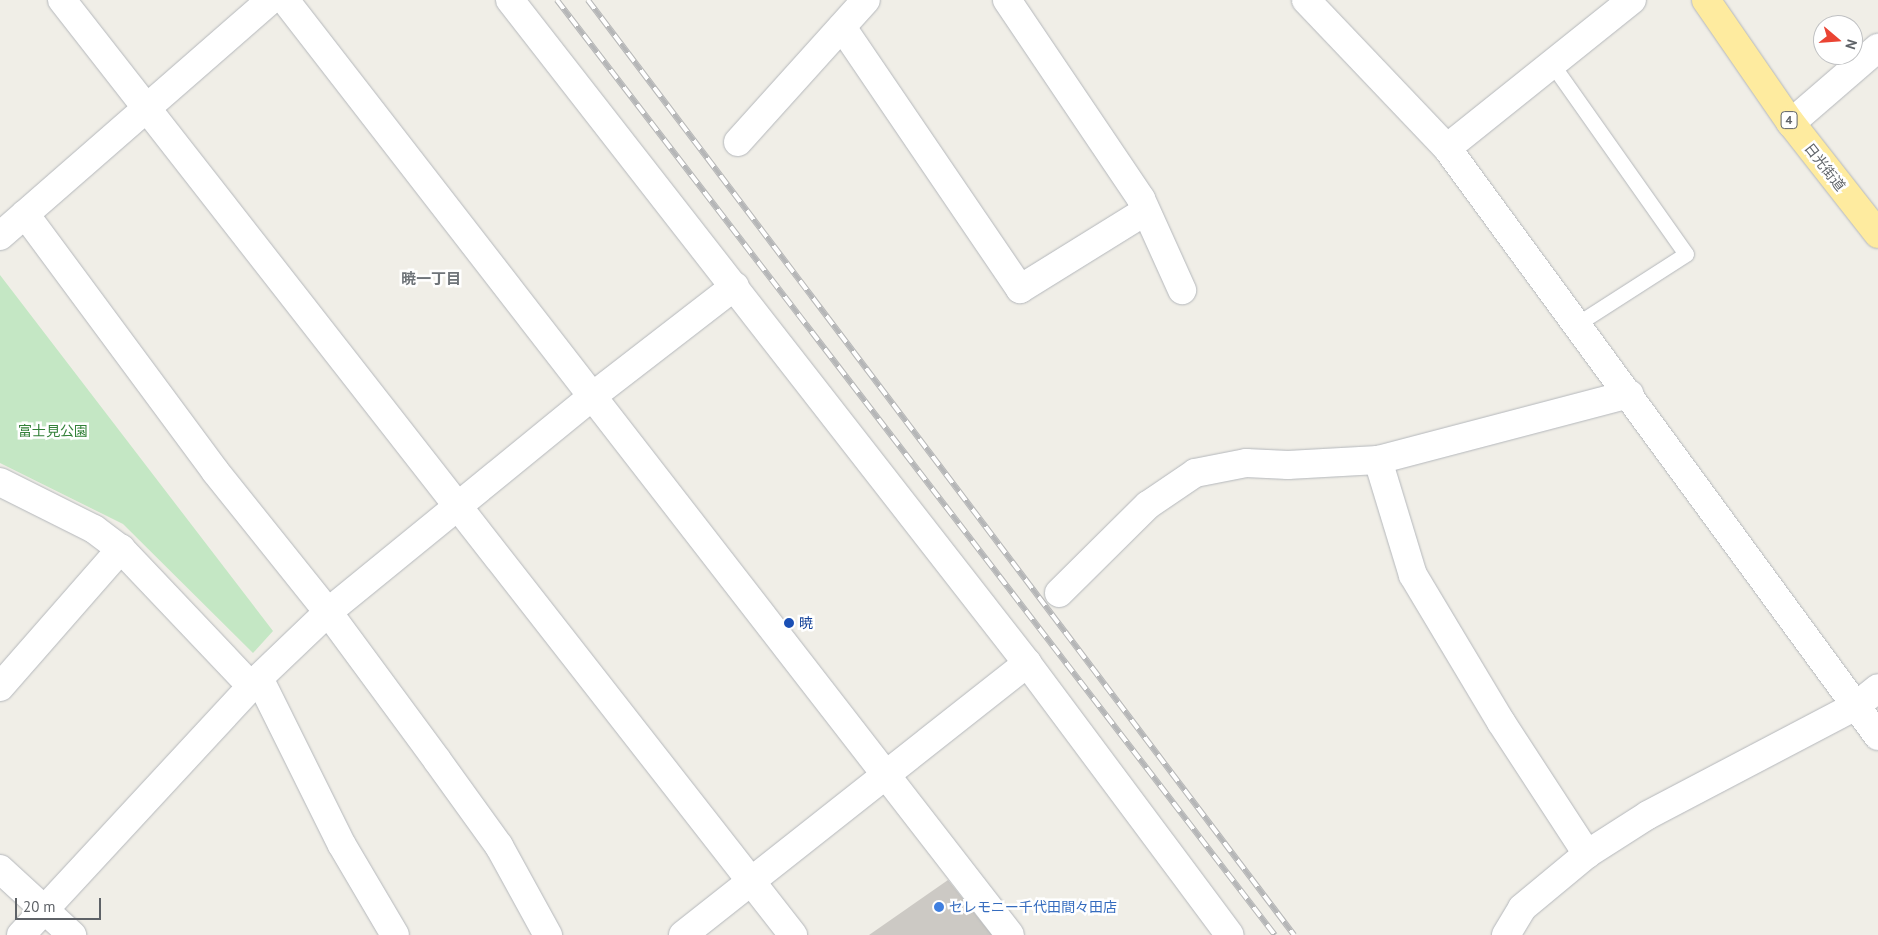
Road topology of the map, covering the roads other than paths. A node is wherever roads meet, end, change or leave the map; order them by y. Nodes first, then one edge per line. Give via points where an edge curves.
1 (62, 0) edge
2 (271, 0) edge
3 (285, 0) edge
4 (510, 0) edge
5 (866, 0) edge
6 (1007, 0) edge
7 (1306, 0) edge
8 (1632, 0) edge
9 (1706, 0) edge
10 (842, 27) junction
11 (1878, 48) edge
12 (1552, 64) junction
13 (146, 108) junction
14 (1791, 123) junction
15 (738, 142) dead end
16 (1447, 148) junction
17 (1146, 211) junction
18 (25, 214) junction
19 (1878, 234) edge
20 (0, 236) edge
21 (735, 286) junction
22 (1182, 290) dead end
23 (1577, 324) junction
24 (1630, 394) junction
25 (594, 395) junction
26 (1378, 460) junction
27 (0, 482) edge
28 (457, 508) junction
29 (121, 549) junction
30 (1059, 593) dead end
31 (328, 612) junction
32 (1028, 664) junction
33 (256, 683) junction
34 (0, 687) edge
35 (1878, 688) edge
36 (1856, 706) junction
37 (1878, 736) edge
38 (886, 777) junction
39 (1587, 854) junction
40 (0, 869) edge
41 (751, 882) junction
42 (44, 910) junction
43 (391, 933) edge
44 (21, 935) edge
45 (72, 935) edge
46 (548, 935) edge
47 (683, 935) edge
48 (793, 935) edge
49 (1010, 935) edge
50 (1230, 935) edge
51 (1506, 935) edge

1 - 13 street
2 - 13 street
3 - 25 street
4 - 21 street
5 - 10 street
6 - 17 street
7 - 16 street
8 - 12 street
9 - 14 highway, 日光街道 / 4
10 - 15 street
10 - 17 street via 1020,289
11 - 14 street
12 - 16 street
12 - 23 lane via 1686,254
13 - 18 street
13 - 28 street
14 - 19 highway, 日光街道 / 4
16 - 23 street
17 - 22 street
18 - 20 street
18 - 31 street via 214,470
21 - 25 street
21 - 32 street
23 - 24 street
24 - 26 street
24 - 36 street
25 - 28 street
25 - 38 street
26 - 30 street via 1288,465 1246,463 1195,473 1148,505
26 - 39 street via 1414,575 1501,722
27 - 29 street via 94,529
28 - 31 street
28 - 41 street
29 - 33 street
29 - 34 street
31 - 33 street
31 - 46 street via 499,846
32 - 38 street
32 - 50 street
33 - 42 street
33 - 43 street
35 - 36 street
36 - 37 street
36 - 39 street via 1648,815
38 - 41 street
38 - 49 street
39 - 51 street via 1522,908
40 - 42 street
41 - 47 street
41 - 48 street
42 - 44 street
42 - 45 street

